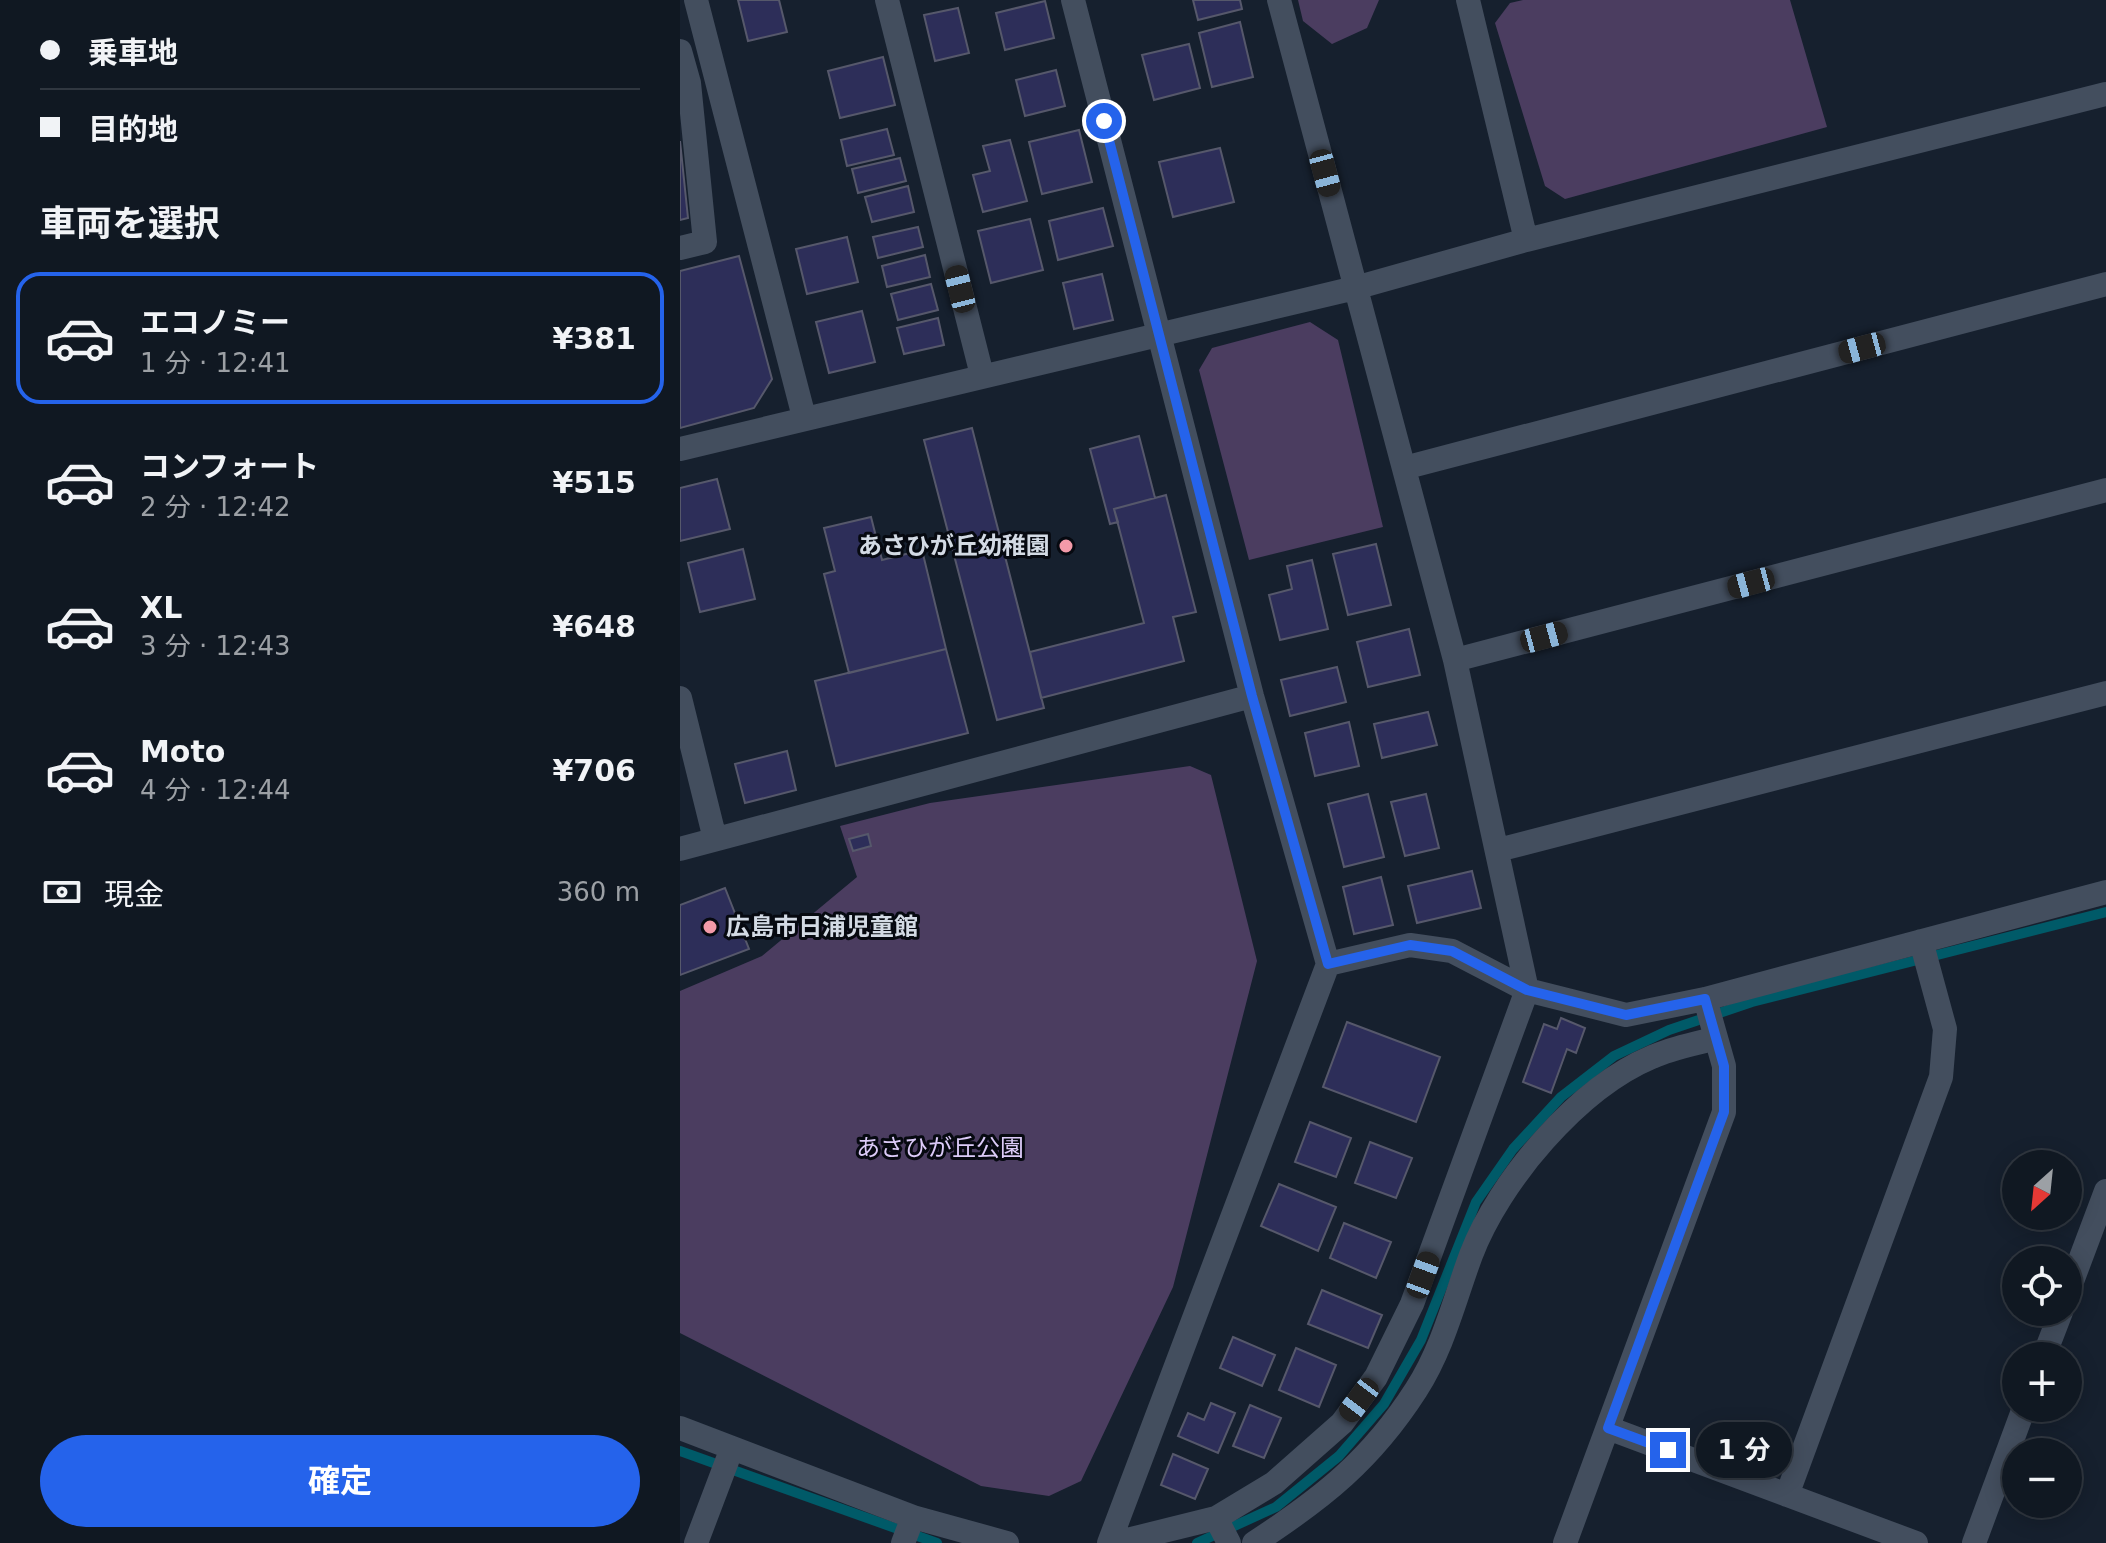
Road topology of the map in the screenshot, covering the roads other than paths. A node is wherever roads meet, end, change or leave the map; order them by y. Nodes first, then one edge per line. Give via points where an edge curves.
1 (696, 0) edge
2 (887, 0) edge
3 (1073, 0) edge
4 (1279, 0) edge
5 (1468, 0) edge
6 (680, 51) edge
7 (2106, 96) edge
8 (1526, 240) junction
9 (680, 248) edge
10 (2106, 284) edge
11 (1355, 288) junction
12 (1159, 333) junction
13 (982, 375) junction
14 (804, 417) junction
15 (680, 449) edge
16 (1404, 468) junction
17 (2106, 490) edge
18 (1455, 660) junction
19 (2106, 693) edge
20 (1252, 696) junction
21 (680, 698) edge
22 (715, 839) junction
23 (680, 849) edge
24 (1498, 850) junction
25 (2106, 892) edge
26 (1921, 941) junction
27 (1328, 964) junction
28 (1527, 990) junction
29 (1705, 999) junction
30 (1716, 1038) junction
31 (2106, 1191) edge
32 (2082, 1255) edge
33 (2019, 1422) edge
34 (680, 1428) edge
35 (1608, 1428) junction
36 (732, 1448) junction
37 (1787, 1495) junction
38 (913, 1517) junction
39 (1216, 1518) junction
40 (696, 1543) edge
41 (903, 1543) edge
42 (1007, 1543) edge
43 (1112, 1543) edge
44 (1229, 1543) edge
45 (1254, 1543) edge
46 (1565, 1543) edge
47 (1916, 1543) edge
48 (1974, 1543) edge

1 - 14 street
2 - 13 street
3 - 12 street
4 - 11 street
5 - 8 street
6 - 9 street via 689,83 705,242
7 - 8 street
8 - 11 street
10 - 16 street
11 - 12 street
11 - 16 street
12 - 13 street
12 - 20 street
13 - 14 street
14 - 15 street
16 - 18 street
17 - 18 street
18 - 24 street
19 - 24 street
20 - 22 street
20 - 27 street
21 - 22 street
22 - 23 street
24 - 28 street
25 - 26 street
26 - 29 street
26 - 37 street via 1945,1029 1941,1077
27 - 28 street via 1410,945 1452,951
27 - 43 street
28 - 29 street via 1626,1015
28 - 39 street via 1412,1304 1376,1377 1330,1433 1274,1483
29 - 30 street
30 - 35 street via 1724,1066 1724,1112
30 - 45 street via 1651,1057 1595,1091 1546,1138 1496,1206 1472,1252 1448,1328 1418,1388 1375,1448 1319,1501
31 - 32 street
33 - 48 street
34 - 36 street
35 - 37 street
35 - 46 street
36 - 38 street
36 - 40 street
37 - 47 street
38 - 41 street
38 - 42 street
39 - 43 street
39 - 44 street

